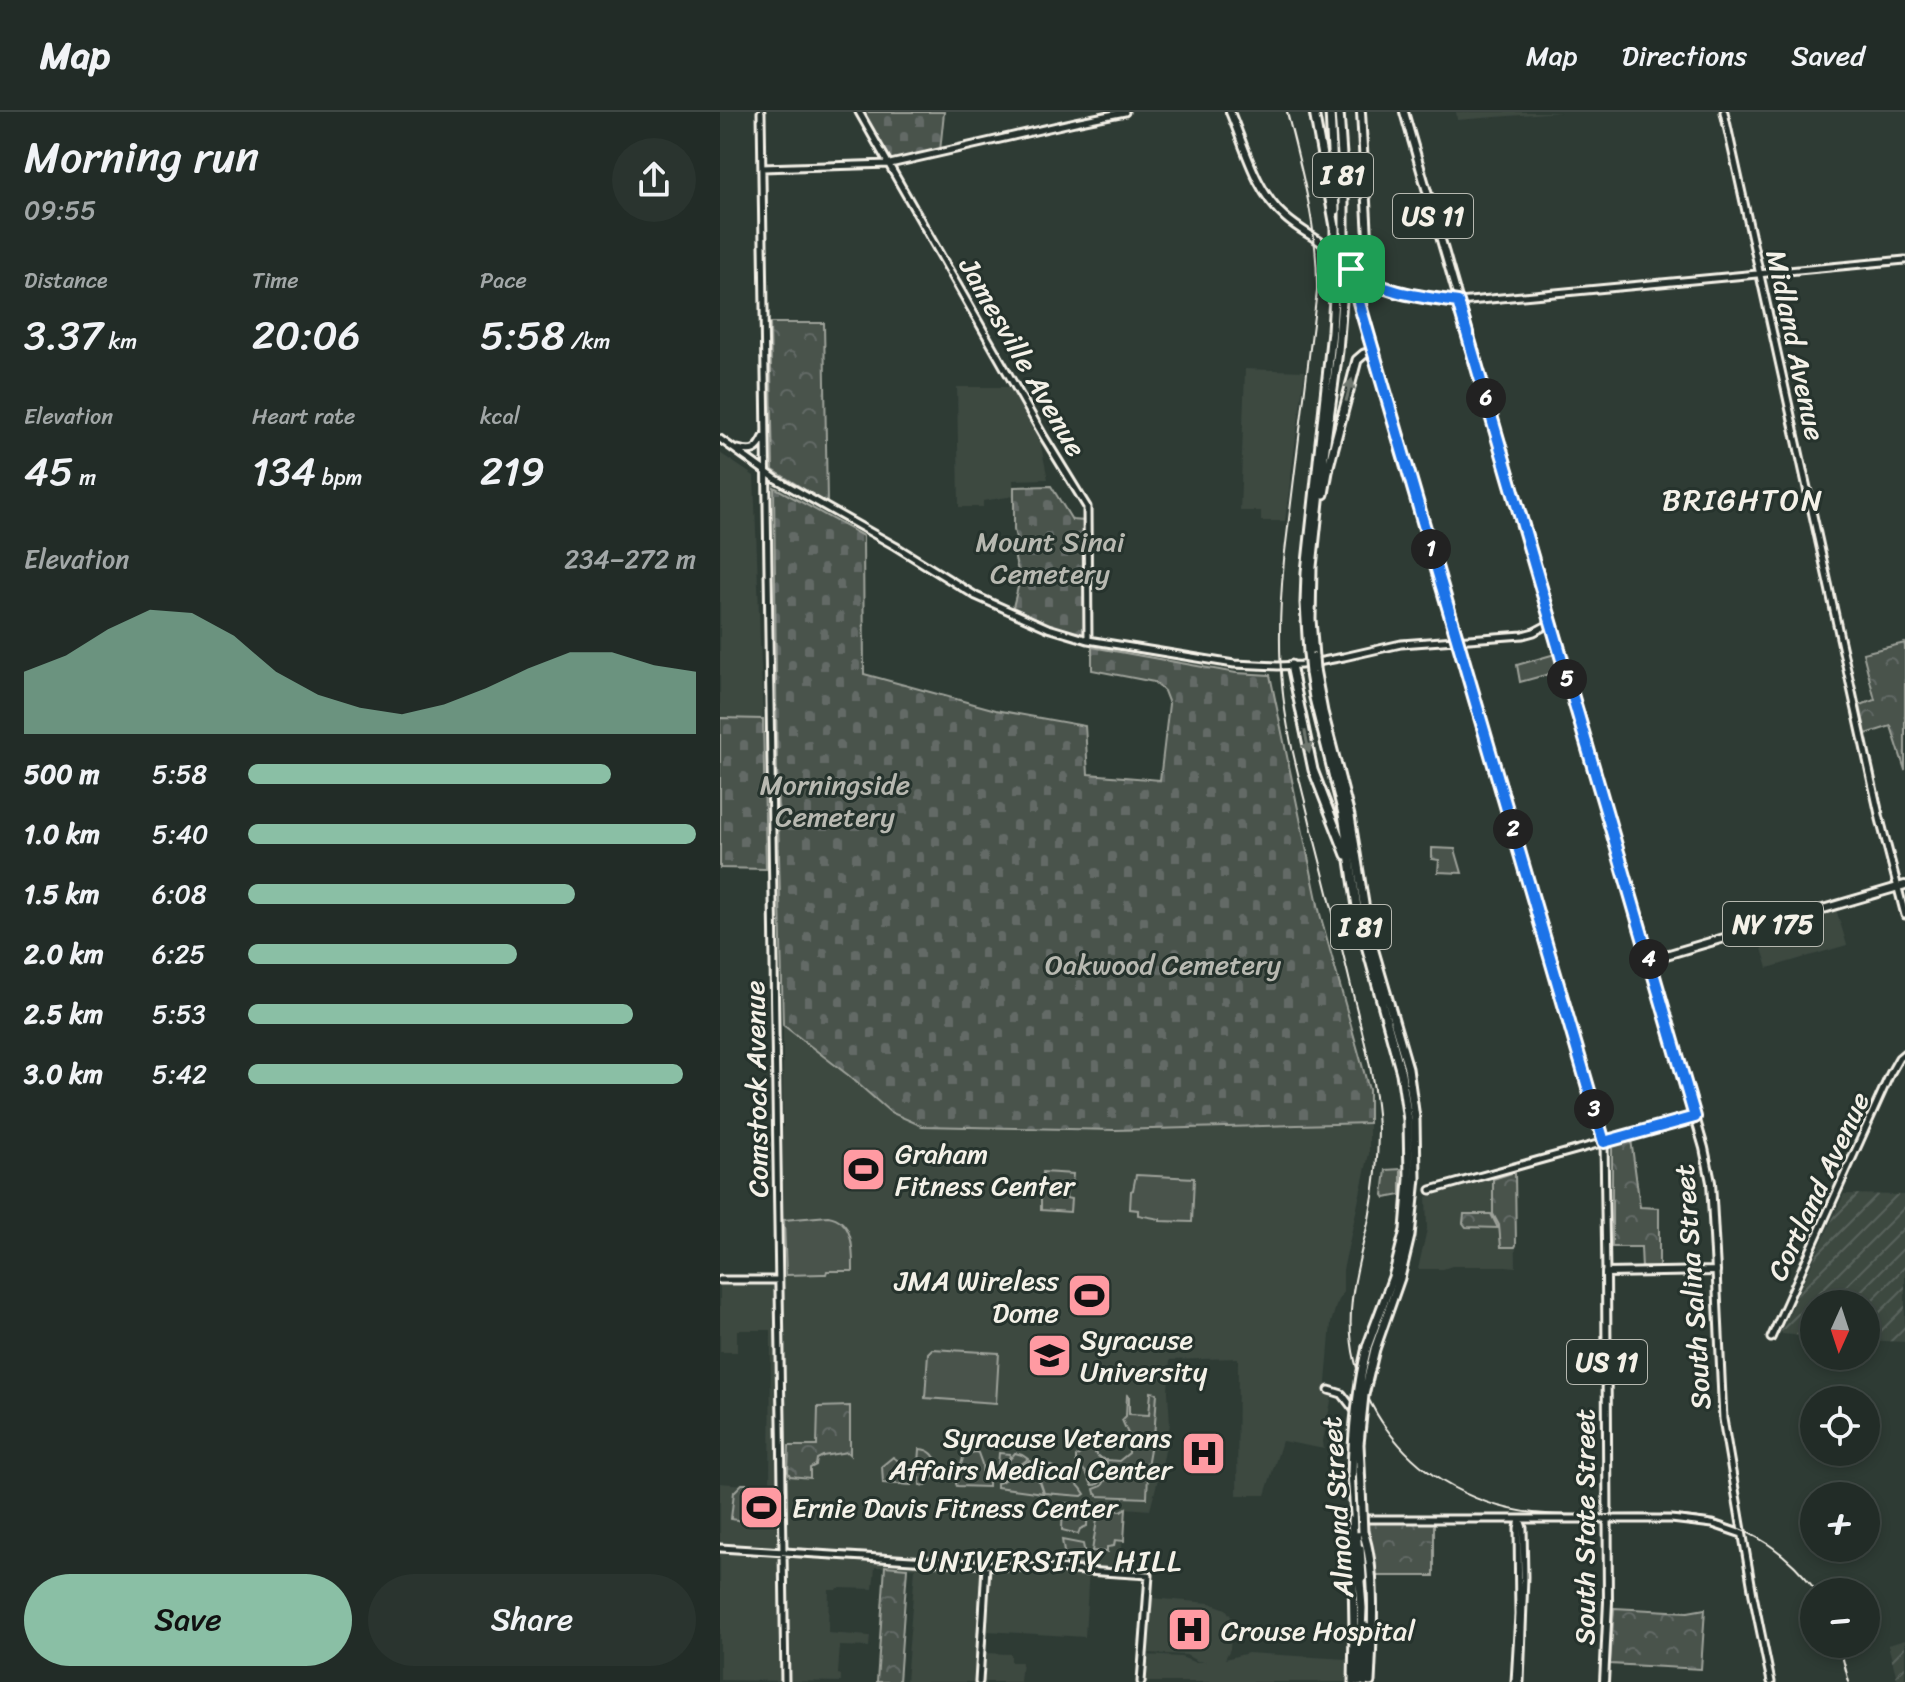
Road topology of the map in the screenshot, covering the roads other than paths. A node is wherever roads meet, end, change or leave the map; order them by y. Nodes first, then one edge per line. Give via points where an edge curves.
1 (761, 112) edge
2 (859, 112) edge
3 (1125, 112) edge
4 (1230, 112) edge
5 (1314, 112) edge
6 (1330, 112) edge
7 (1339, 112) edge
8 (1361, 112) edge
9 (1404, 112) edge
10 (1724, 112) edge
11 (890, 164) junction
12 (762, 168) junction
13 (1335, 227) junction
14 (1905, 260) edge
15 (1368, 263) junction
16 (1351, 269) junction
17 (1357, 274) junction
18 (1760, 274) junction
19 (1366, 279) junction
20 (1458, 302) junction
21 (1362, 312) junction
22 (1374, 351) junction
23 (766, 433) junction
24 (720, 439) edge
25 (730, 446) junction
26 (767, 472) junction
27 (1316, 532) junction
28 (1551, 623) junction
29 (1088, 640) junction
30 (1457, 640) junction
31 (1311, 655) junction
32 (1291, 665) junction
33 (1313, 671) junction
34 (1351, 864) junction
35 (1901, 886) edge
36 (1905, 915) edge
37 (1649, 960) junction
38 (1905, 1053) edge
39 (1695, 1117) junction
40 (1604, 1142) junction
41 (1412, 1179) junction
42 (1431, 1190) dead end
43 (1716, 1271) junction
44 (1606, 1273) junction
45 (720, 1280) edge
46 (778, 1280) junction
47 (1771, 1338) dead end
48 (1371, 1348) junction
49 (1329, 1390) dead end
50 (1352, 1474) junction
51 (1358, 1519) junction
52 (1520, 1519) junction
53 (1607, 1519) junction
54 (1363, 1532) junction
55 (1742, 1535) junction
56 (720, 1548) edge
57 (782, 1552) junction
58 (986, 1566) junction
59 (785, 1682) edge
60 (979, 1682) edge
61 (1141, 1682) edge
62 (1353, 1682) edge
63 (1364, 1682) edge
64 (1517, 1682) edge
65 (1604, 1682) edge
66 (1771, 1682) edge

1 - 12 street, Comstock Avenue
2 - 11 street, Jamesville Avenue
3 - 11 street
4 - 16 main road via 1269,199
5 - 13 highway
6 - 13 highway, I 81
7 - 27 highway, I 81, bridge via 1343,288
8 - 15 main road, South State Street
9 - 20 main road, South Salina Street / US 11
10 - 18 street, Midland Avenue
11 - 12 street
11 - 29 street, Jamesville Avenue via 1087,507
12 - 23 street, Comstock Avenue
13 - 31 highway, I 81, bridge via 1332,331 1306,572
14 - 18 street
15 - 17 main road
15 - 19 main road, South State Street
16 - 17 main road
16 - 21 main road
17 - 19 main road
18 - 20 street
18 - 35 street, Midland Avenue via 1867,759
19 - 20 main road via 1406,294
19 - 21 main road, South State Street
20 - 28 main road, South Salina Street / US 11
21 - 22 main road, South State Street
27 -> 22 highway via 1355,366 1361,356
22 - 30 street, South State Street
23 - 25 street via 752,452
23 - 26 street, Comstock Avenue
24 - 25 street
25 - 26 street
26 - 29 street via 976,596
26 - 46 street, Comstock Avenue
27 - 31 highway, I 81
28 - 30 street via 1524,635
28 - 37 main road, South Salina Street / US 11
29 - 32 street via 1258,667
30 - 32 street via 1401,644
30 - 40 street, South State Street
31 - 33 highway, I 81, bridge
32 -> 34 highway via 1313,770
33 - 34 highway, I 81 via 1314,698
33 - 41 highway, I 81 via 1350,816 1374,951 1408,1068 1415,1118
34 - 41 highway, I 81 via 1359,920 1401,1073
35 - 36 street, Midland Avenue
35 - 37 main road, NY 175
37 - 39 main road, South Salina Street / US 11
38 - 47 street, Cortland Avenue via 1890,1074
39 - 40 street
39 - 43 main road, South Salina Street / US 11 via 1711,1182
40 - 42 street
40 - 44 street, South State Street
41 - 48 highway, I 81 via 1410,1213
43 - 44 main road
43 - 55 street, South Salina Street via 1721,1399
44 - 53 main road, South State Street / US 11
45 - 46 street
46 - 57 street, Comstock Avenue
48 - 50 highway, I 81, bridge via 1359,1382
48 - 54 highway, I 81, bridge via 1359,1444
49 - 51 street, Almond Street via 1344,1396 1356,1415
50 - 62 highway
50 - 63 highway, I 81
51 - 52 street
51 - 63 street, Almond Street
52 - 53 street
52 - 64 street
53 - 55 street via 1698,1521
53 - 65 main road, South State Street / US 11
54 - 63 highway, I 81
54 - 63 highway via 1371,1577 1371,1656
55 - 66 street, South Salina Street
56 - 57 street
57 - 58 street
57 - 59 street, Comstock Avenue
58 - 60 street
58 - 61 street via 1149,1575

